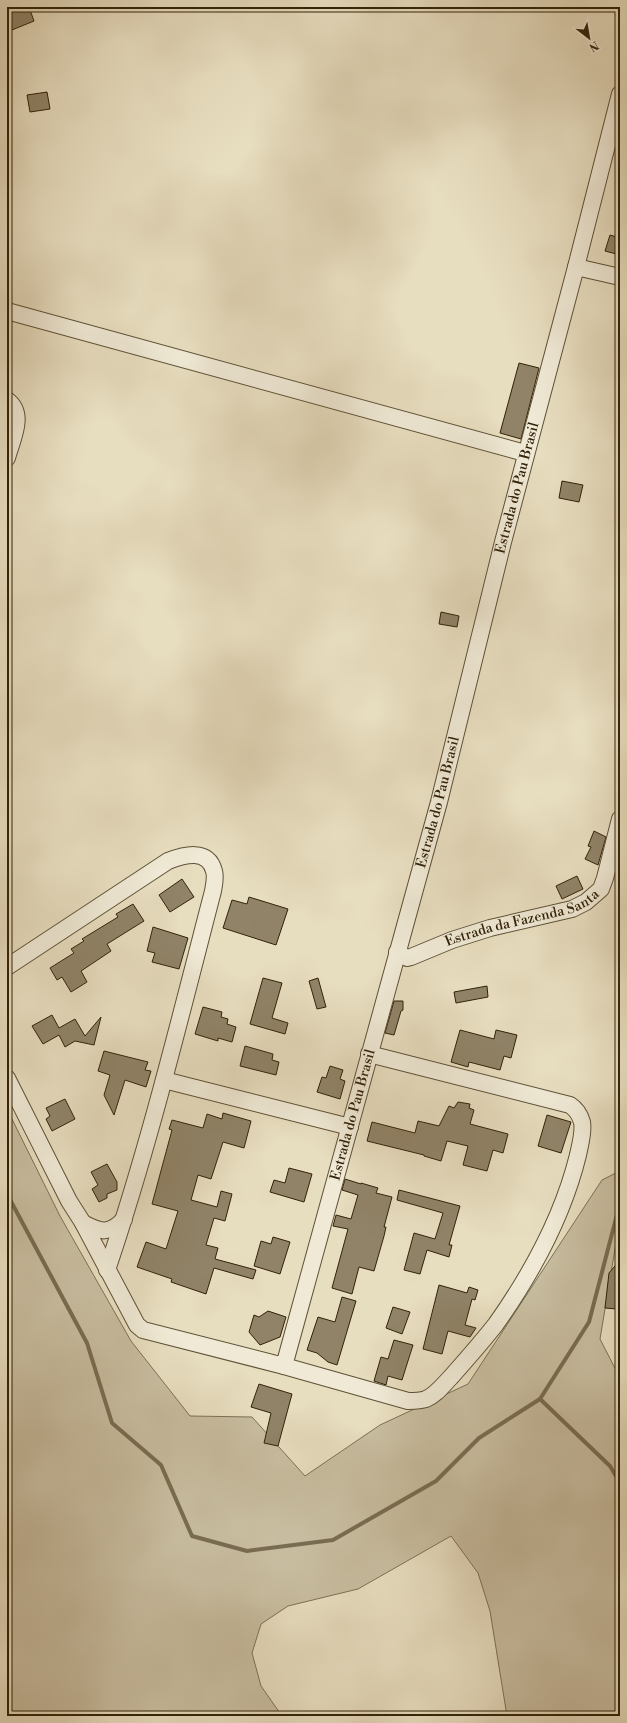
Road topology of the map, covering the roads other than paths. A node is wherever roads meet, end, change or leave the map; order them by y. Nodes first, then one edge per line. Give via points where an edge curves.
1 (620, 94) edge
2 (576, 267) junction
3 (620, 277) edge
4 (7, 311) edge
5 (7, 400) edge
6 (525, 453) junction
7 (7, 458) edge
8 (620, 819) edge
9 (397, 952) junction
10 (7, 967) edge
11 (369, 1054) junction
12 (7, 1078) edge
13 (164, 1080) junction
14 (350, 1127) junction
15 (124, 1219) junction
16 (83, 1223) junction
17 (107, 1270) junction
18 (284, 1366) junction

1 - 2 street, Estrada do Pau Brasil
2 - 3 street
2 - 6 street, Estrada do Pau Brasil
4 - 6 street
5 - 7 street via 16,410 17,420
6 - 9 street, Estrada do Pau Brasil via 438,802
8 - 9 street, Estrada da Fazenda Santa via 605,878 600,889 586,902 572,909 490,928 411,957 407,958
9 - 11 street, Estrada do Pau Brasil
10 - 13 street via 168,861 195,854 204,857 215,872 213,891
11 - 14 street, Estrada do Pau Brasil
11 - 18 street via 570,1105 578,1112 583,1124 573,1176 543,1246 495,1325 458,1369 426,1399 408,1401
12 - 16 street via 69,1201
13 - 14 street
13 - 15 street
14 - 18 street, Estrada do Pau Brasil
15 - 16 street via 116,1228 105,1231
15 - 17 street
16 - 17 street
17 - 18 street via 135,1321 143,1330

